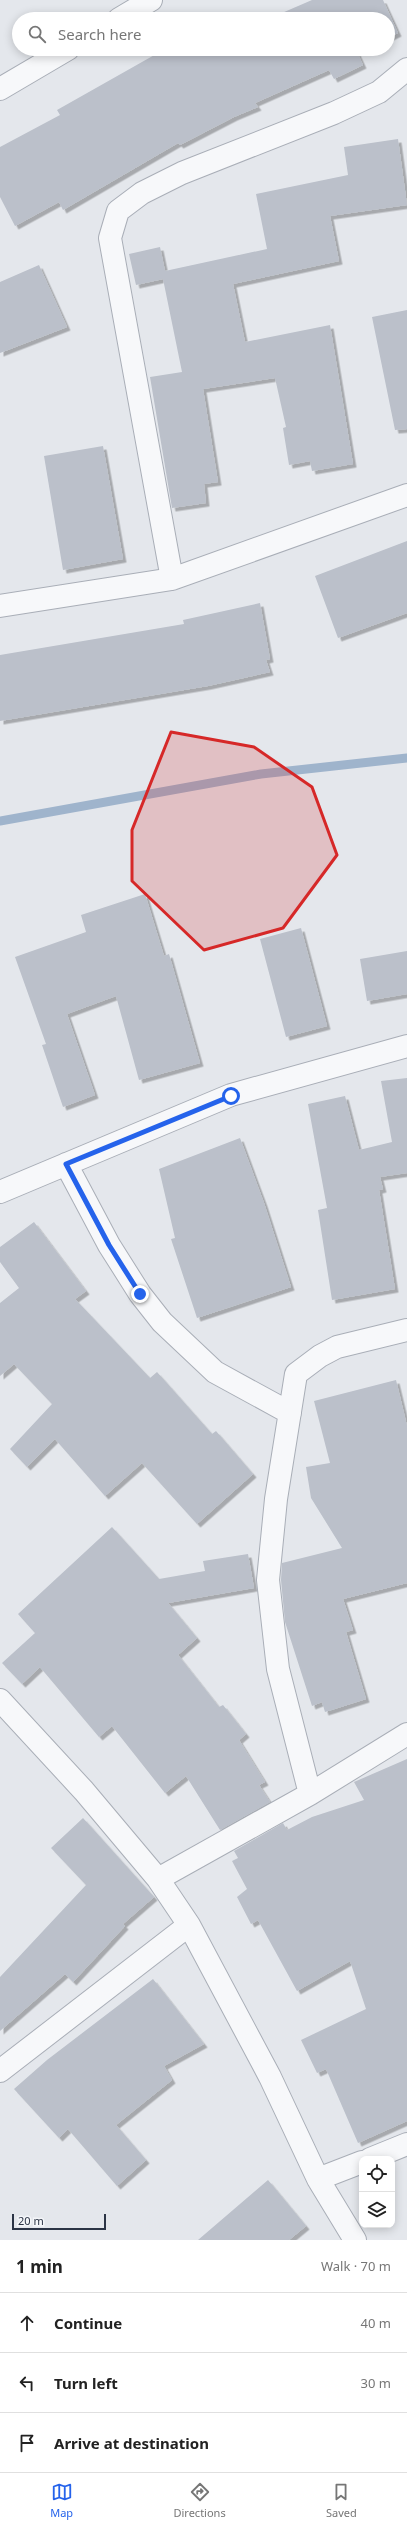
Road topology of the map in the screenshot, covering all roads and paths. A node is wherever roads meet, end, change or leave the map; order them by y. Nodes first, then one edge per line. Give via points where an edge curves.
1 (151, 0) edge
2 (131, 12) edge
3 (56, 56) edge
4 (407, 69) edge
5 (0, 89) edge
6 (407, 496) edge
7 (172, 579) junction
8 (0, 606) edge
9 (407, 1046) edge
10 (66, 1164) junction
11 (0, 1192) edge
12 (407, 1330) edge
13 (290, 1413) junction
14 (0, 1700) edge
15 (407, 1734) edge
16 (310, 1794) junction
17 (158, 1879) junction
18 (189, 1925) junction
19 (0, 2072) edge
20 (407, 2144) edge
21 (377, 2156) edge
22 (359, 2163) edge
23 (318, 2180) junction
24 (355, 2240) edge

1 - 2 street
3 - 5 street
4 - 7 street via 379,92 334,113 182,173 142,193 118,211 110,238
6 - 7 street
7 - 8 street
9 - 10 street via 231,1096
10 - 11 street
10 - 13 street via 109,1245 140,1294 162,1322 215,1372
12 - 13 street via 337,1347 320,1356 296,1374
13 - 16 street via 276,1499 268,1580 278,1669
14 - 17 street via 84,1791
15 - 16 street
16 - 17 street
17 - 18 street
18 - 19 street
18 - 23 street via 270,2077
20 - 21 street
22 - 23 street
23 - 24 street

